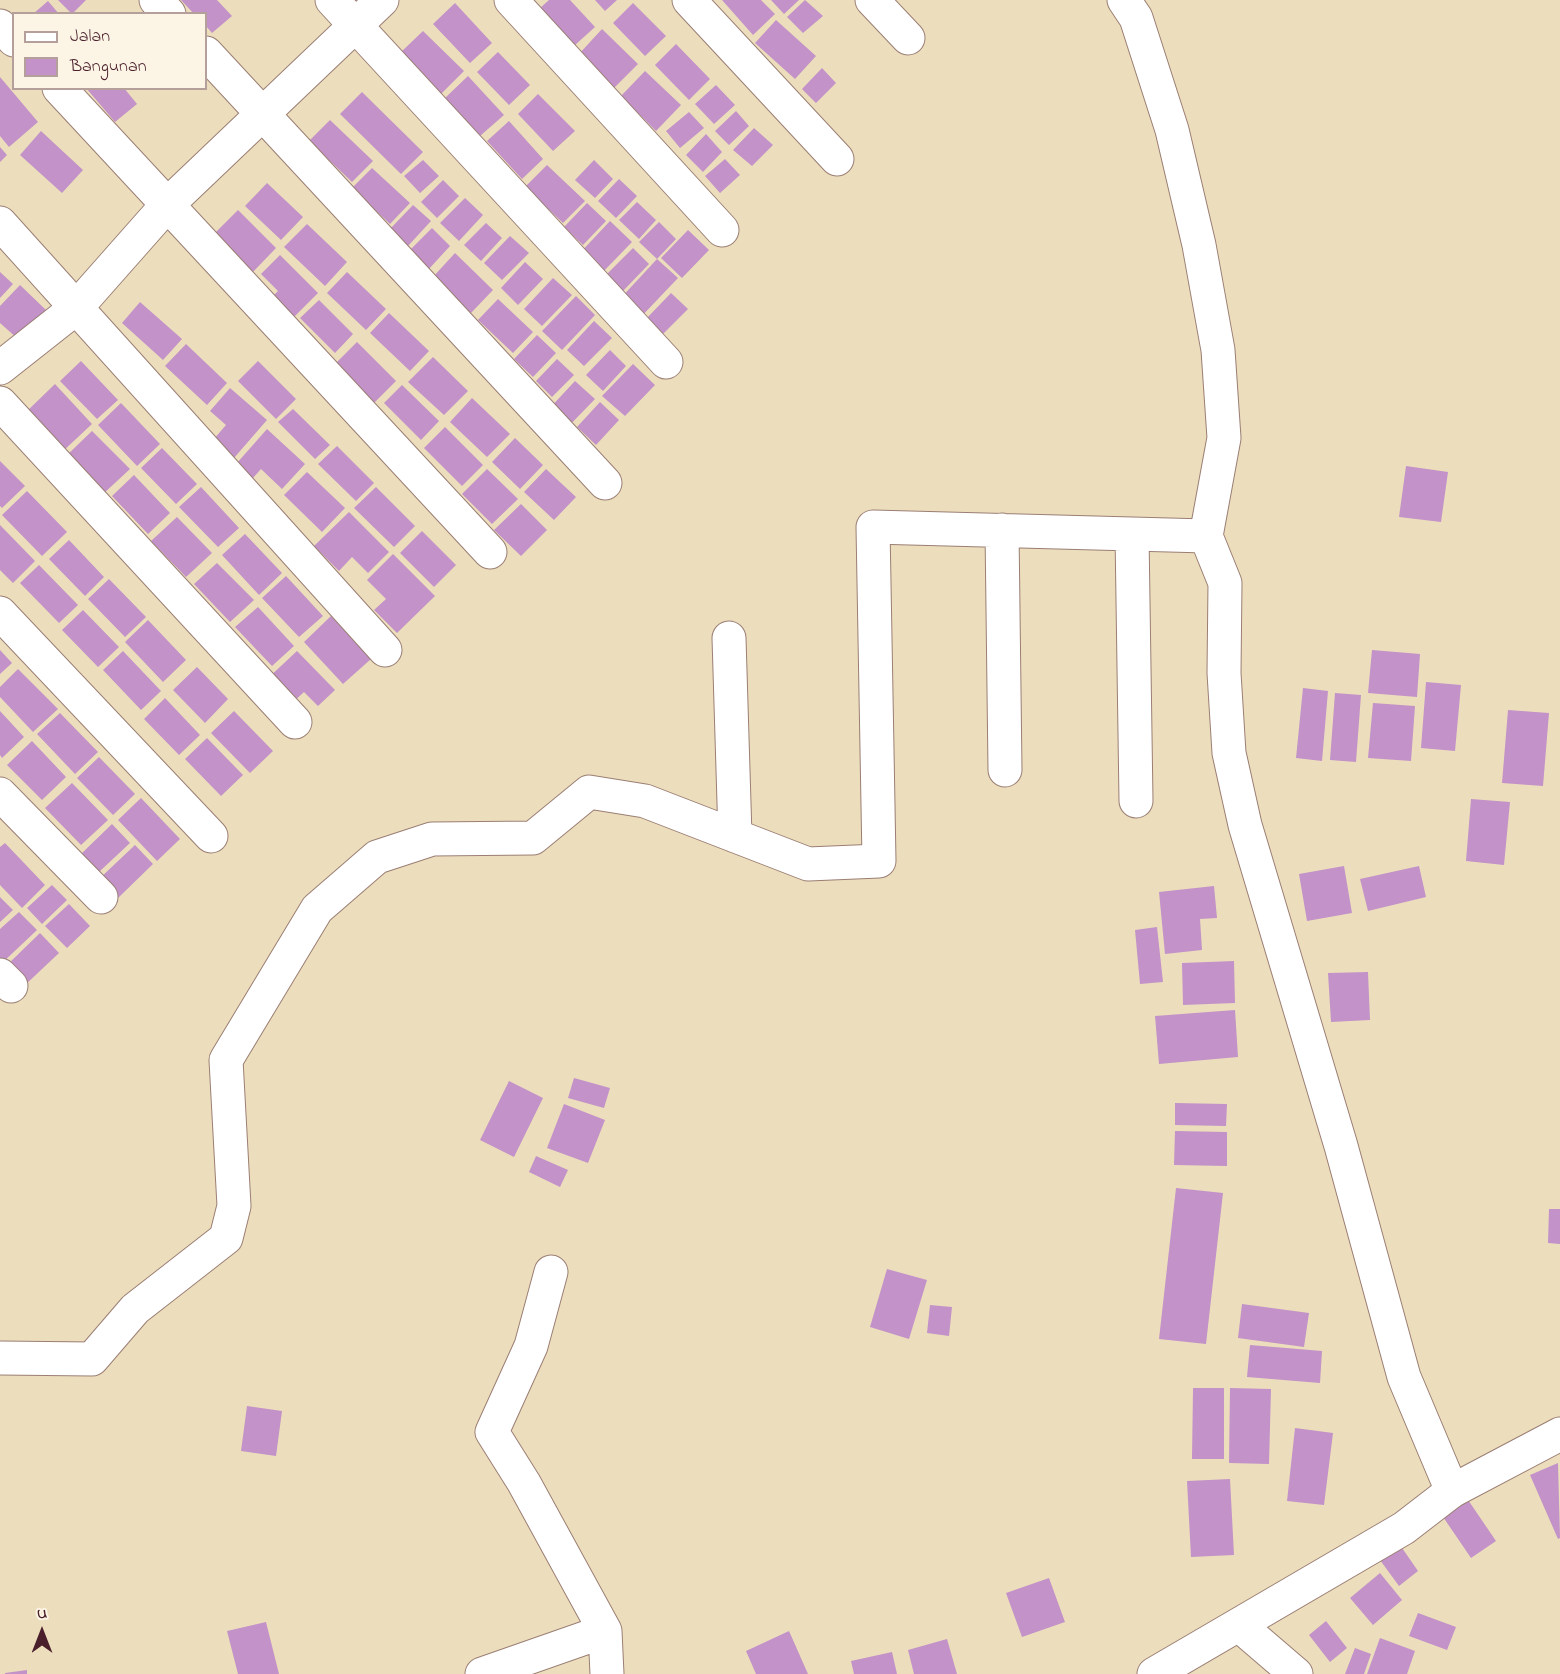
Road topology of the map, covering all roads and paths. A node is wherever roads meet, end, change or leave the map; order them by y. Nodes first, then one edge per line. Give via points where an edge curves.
1 (156, 0) edge
2 (332, 0) edge
3 (382, 0) edge
4 (511, 0) edge
5 (689, 0) edge
6 (872, 0) edge
7 (1124, 0) edge
8 (167, 12) edge
9 (0, 26) edge
10 (356, 26) junction
11 (12, 38) edge
12 (908, 38) dead end
13 (207, 54) edge
14 (60, 90) edge
15 (262, 114) junction
16 (837, 159) dead end
17 (167, 205) junction
18 (0, 223) edge
19 (722, 230) dead end
20 (76, 308) junction
21 (666, 362) dead end
22 (0, 368) edge
23 (0, 404) edge
24 (605, 483) dead end
25 (1002, 530) junction
26 (1132, 534) junction
27 (1206, 536) junction
28 (490, 552) dead end
29 (0, 613) edge
30 (729, 638) dead end
31 (385, 650) dead end
32 (295, 722) dead end
33 (1005, 770) dead end
34 (0, 794) edge
35 (1136, 801) dead end
36 (211, 836) dead end
37 (735, 836) junction
38 (101, 897) dead end
39 (550, 1272) dead end
40 (0, 1359) edge
41 (1560, 1434) edge
42 (1452, 1491) junction
43 (1240, 1626) junction
44 (604, 1631) junction
45 (482, 1674) edge
46 (607, 1674) edge
47 (1154, 1674) edge
48 (1296, 1674) edge

1 - 8 street
2 - 10 street
3 - 10 street
4 - 19 street
5 - 16 street
6 - 12 street
7 - 27 street via 1136,18 1172,130 1218,350 1224,438
9 - 11 street
10 - 15 street
10 - 21 street
13 - 15 street
14 - 17 street
15 - 17 street
15 - 24 street
17 - 20 street
17 - 28 street
18 - 20 street
20 - 22 street
20 - 31 street
23 - 32 street
25 - 26 street
25 - 33 street
25 - 37 street via 873,527 879,861 808,864
26 - 27 street
26 - 35 street
27 - 42 street via 1225,583 1224,673 1229,753 1245,825 1341,1146 1404,1377
29 - 36 street
30 - 37 street
34 - 38 street
37 - 40 street via 645,801 589,792 533,838 432,839 377,857 317,909 226,1060 234,1206 226,1238 135,1309 92,1359
39 - 44 street via 531,1346 492,1432
41 - 42 street
42 - 43 street via 1404,1528
43 - 47 street
43 - 48 street
44 - 45 street
44 - 46 street

